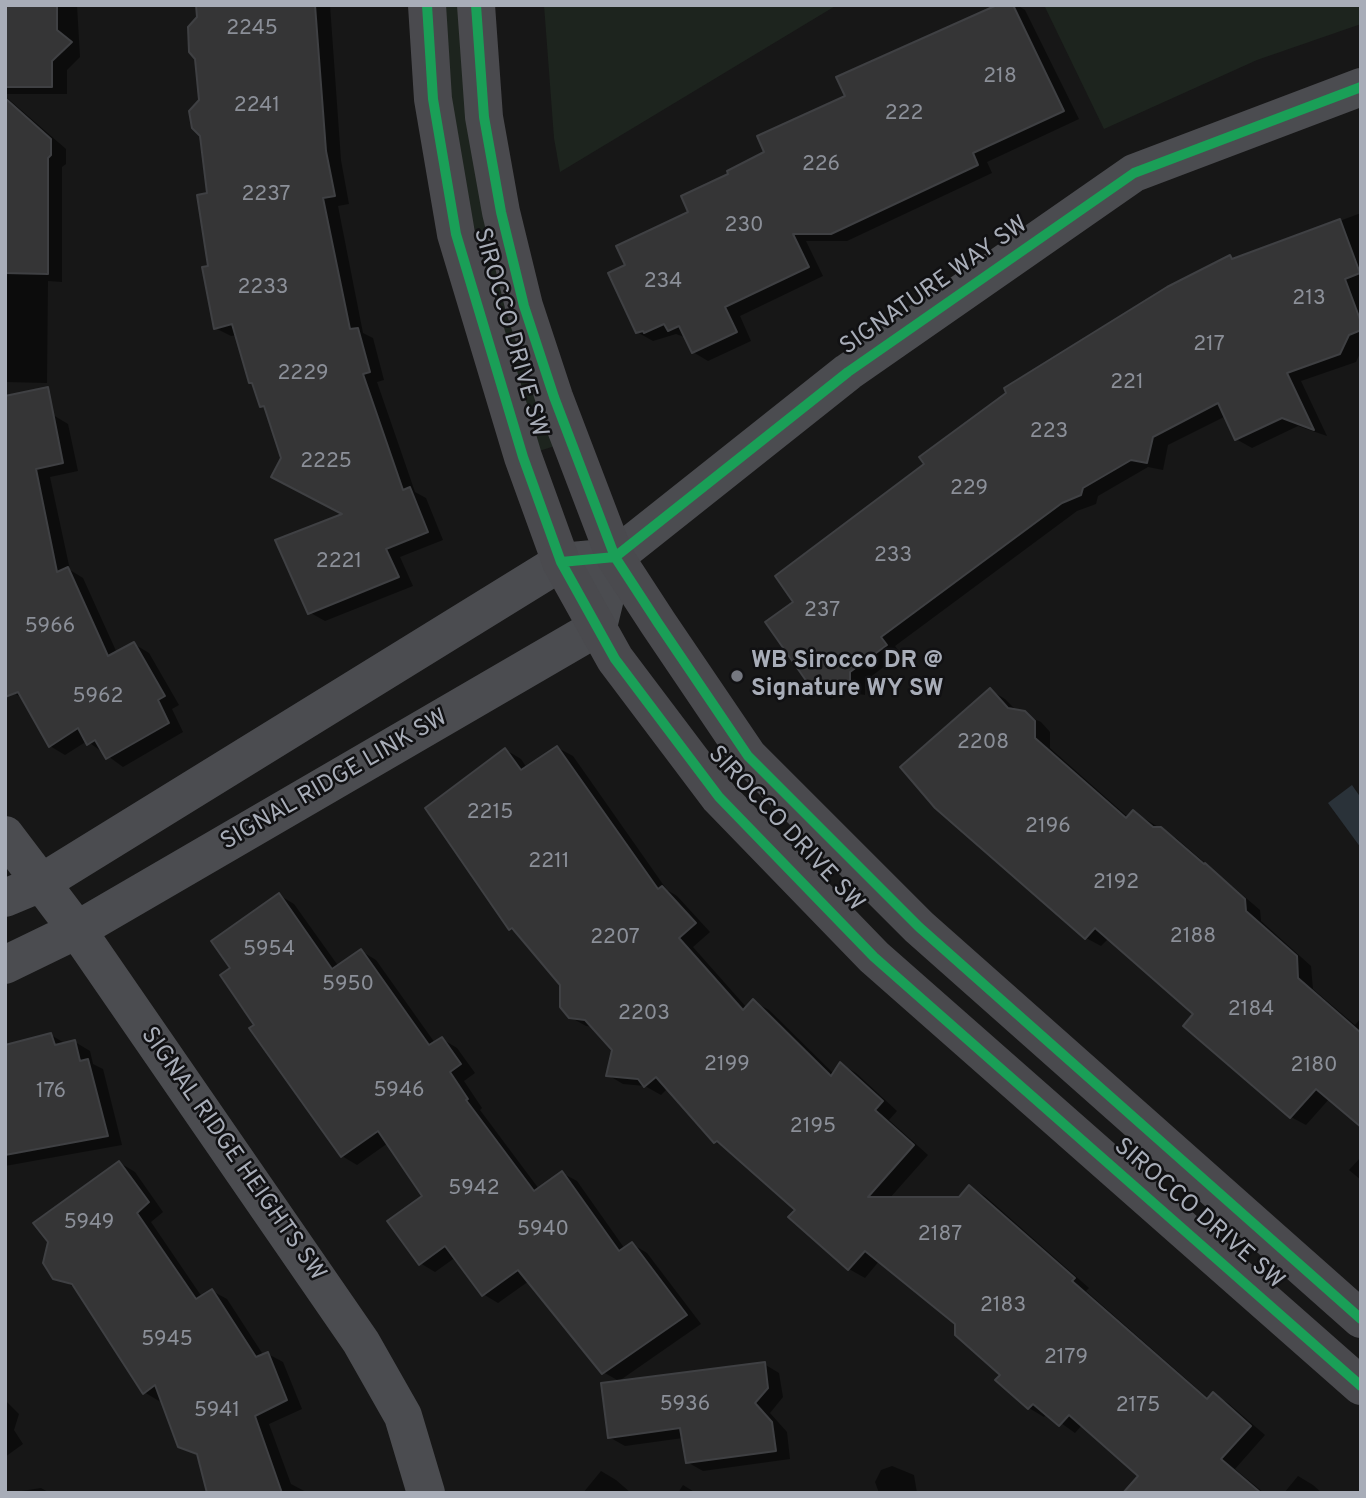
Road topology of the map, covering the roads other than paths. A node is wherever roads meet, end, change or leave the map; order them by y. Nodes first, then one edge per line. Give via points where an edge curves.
1 (428, 5) edge
2 (476, 5) edge
3 (1361, 87) edge
4 (615, 556) junction
5 (561, 562) junction
6 (598, 627) junction
7 (5, 835) edge
8 (41, 883) junction
9 (5, 898) edge
10 (77, 930) junction
11 (5, 965) edge
12 (1361, 1319) edge
13 (1361, 1386) edge
14 (426, 1493) edge

1 - 5 street, SIROCCO DRIVE SW via 433,99 457,234 523,457
2 - 4 street, SIROCCO DRIVE SW via 484,117 524,306
3 - 4 street, SIGNATURE WAY SW via 1134,173 848,372
4 - 5 street
4 - 6 street
4 - 12 street, SIROCCO DRIVE SW via 748,756 919,927
5 - 6 street, SIROCCO DRIVE SW
5 - 8 street
6 - 10 street, SIGNAL RIDGE LINK SW
6 - 13 street, SIROCCO DRIVE SW via 615,659 719,797 874,957
7 - 8 street, SIGNAL RIDGE HEIGHTS SW
8 - 9 street
8 - 10 street, SIGNAL RIDGE HEIGHTS SW
10 - 11 street, SIGNAL RIDGE LINK SW
10 - 14 street, SIGNAL RIDGE HEIGHTS SW via 361,1342 403,1416

